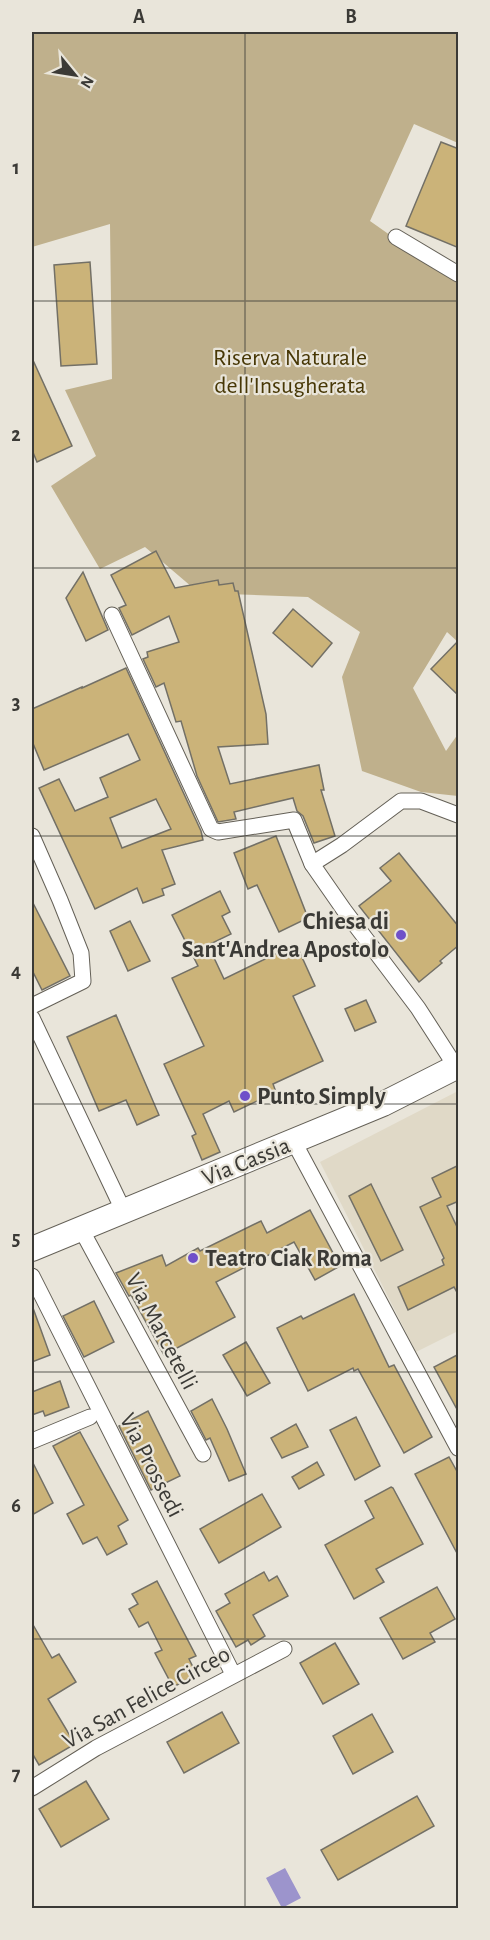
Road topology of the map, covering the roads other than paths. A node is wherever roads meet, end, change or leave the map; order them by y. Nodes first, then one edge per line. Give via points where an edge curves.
1 (396, 237) dead end
2 (459, 274) edge
3 (112, 615) dead end
4 (459, 815) edge
5 (32, 836) edge
6 (312, 864) junction
7 (32, 1006) edge
8 (32, 1018) edge
9 (457, 1067) edge
10 (294, 1142) junction
11 (124, 1212) junction
12 (81, 1229) junction
13 (32, 1249) edge
14 (32, 1276) edge
15 (90, 1417) dead end
16 (32, 1441) edge
17 (458, 1446) edge
18 (203, 1454) dead end
19 (284, 1649) dead end
20 (234, 1674) junction
21 (32, 1788) edge

1 - 2 street
3 - 6 street via 211,829 218,832 294,820
4 - 6 street via 421,801 401,801
5 - 7 street via 81,953 83,981
6 - 9 street
8 - 11 street
9 - 10 main road, Via Cassia
10 - 11 main road, Via Cassia
10 - 17 street
11 - 12 main road, Via Cassia
12 - 13 main road, Via Cassia
12 - 18 street, Via Marcetelli
14 - 20 street, Via Prossedi
15 - 16 street
19 - 20 street, Via San Felice Circeo
20 - 21 street, Via San Felice Circeo via 96,1748

